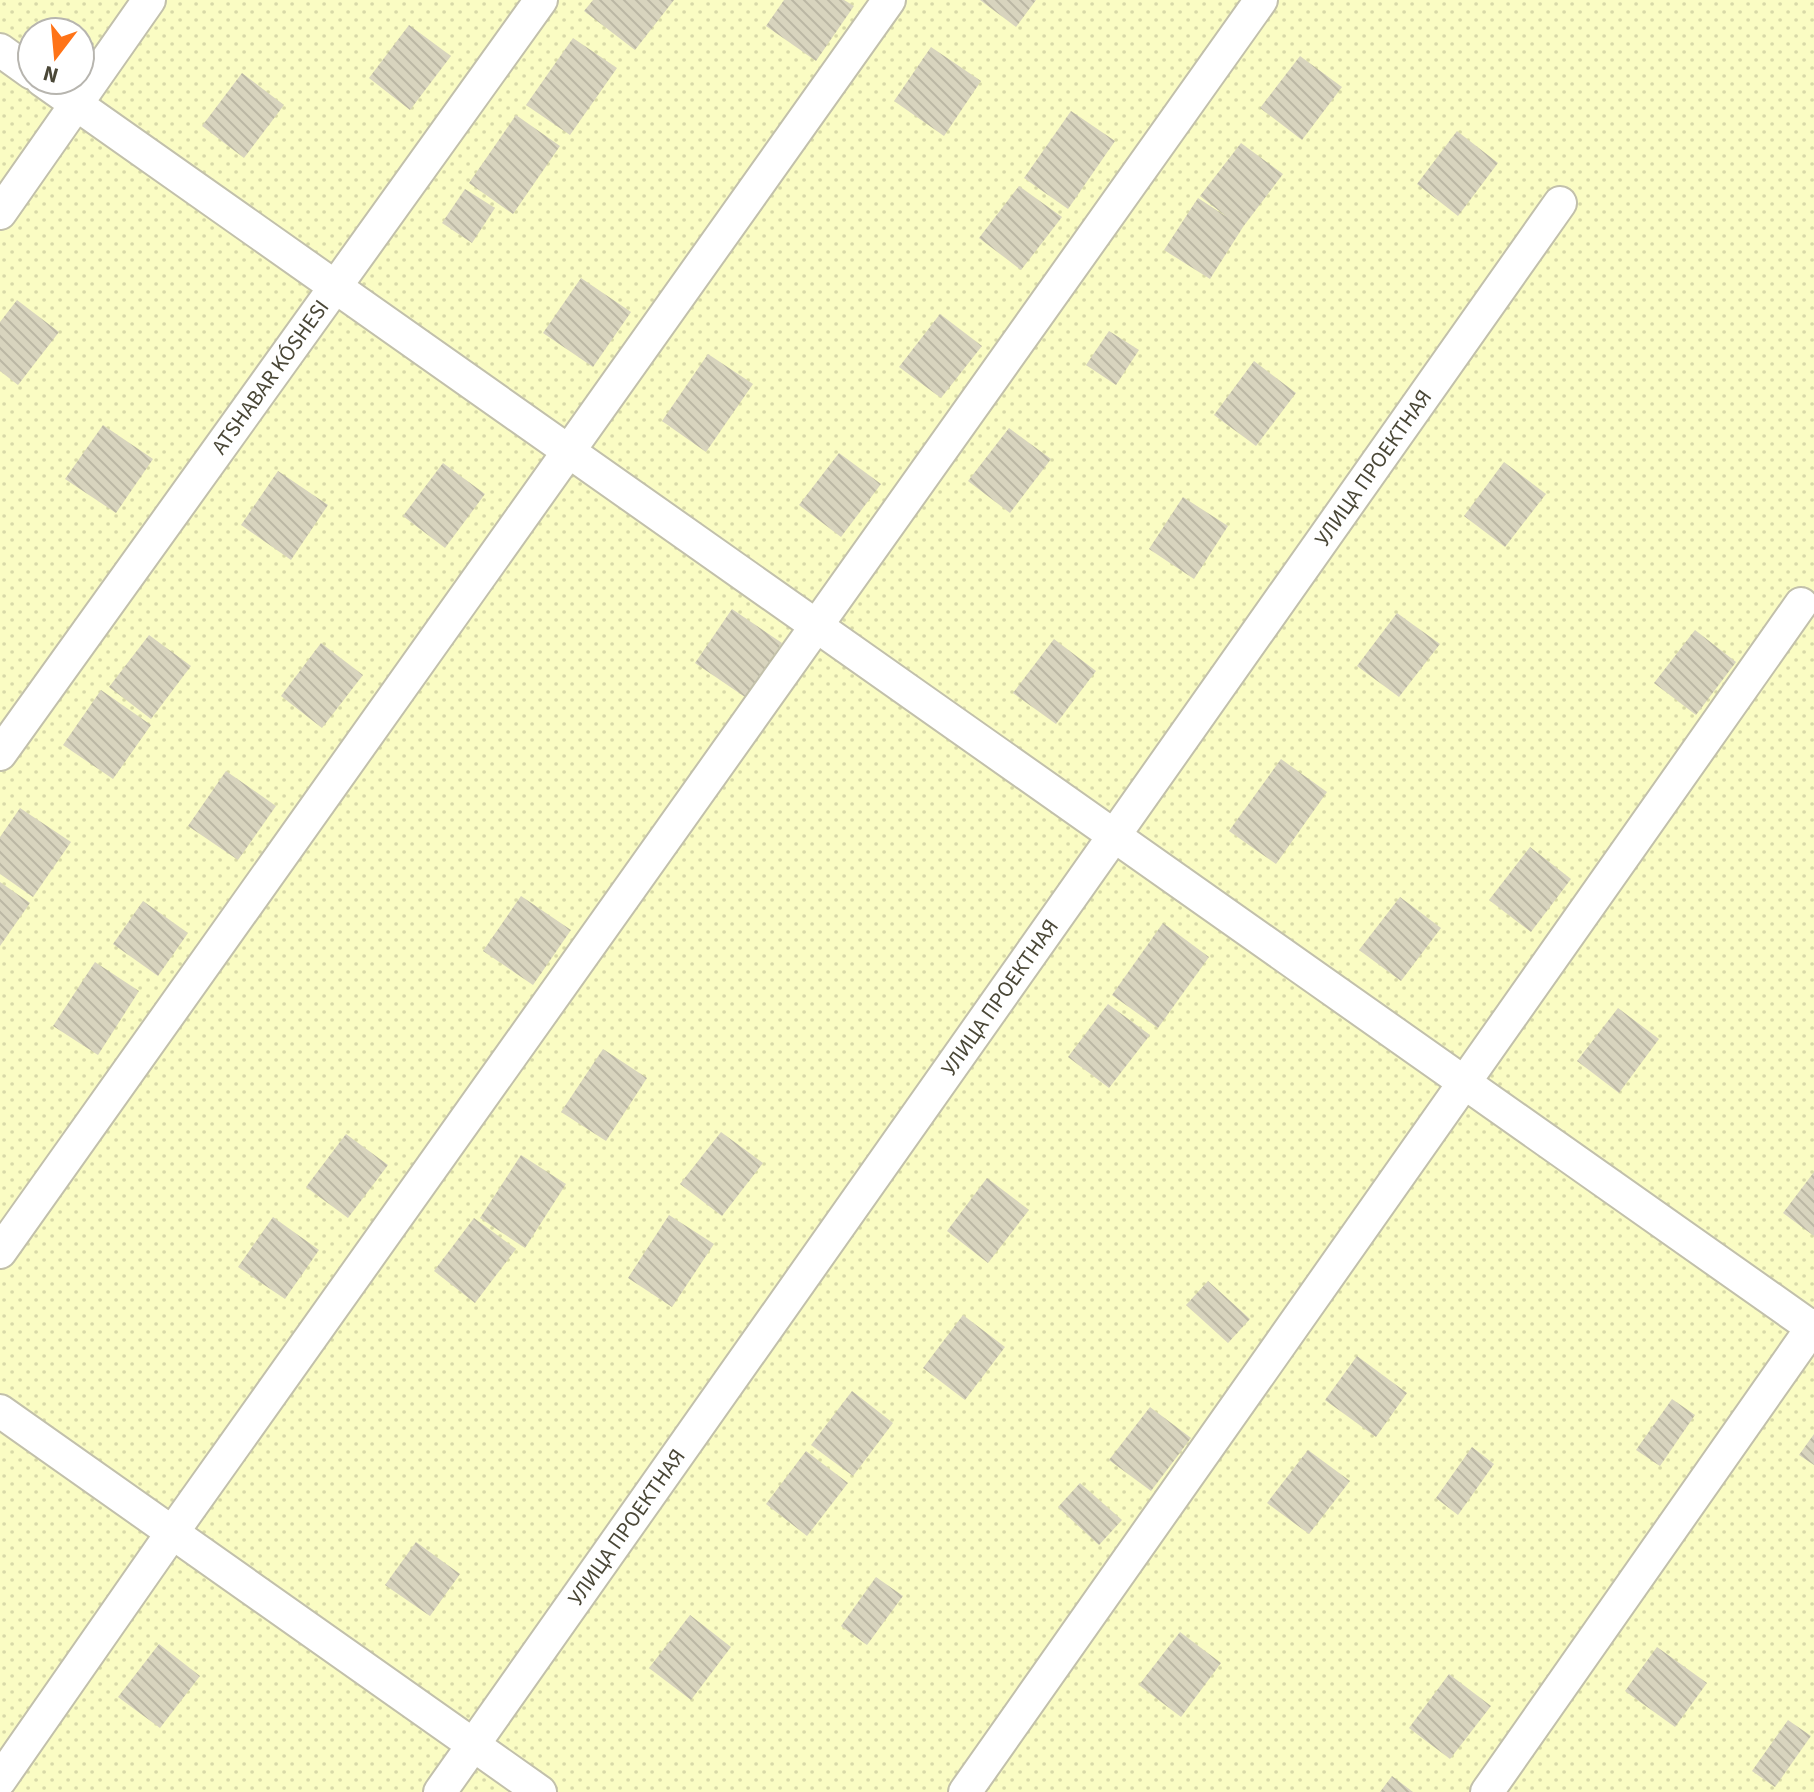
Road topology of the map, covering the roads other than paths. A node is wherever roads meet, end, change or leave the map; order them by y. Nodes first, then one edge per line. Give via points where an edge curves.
1 (149, 0) edge
2 (541, 0) edge
3 (889, 0) edge
4 (1261, 0) edge
5 (65, 96) edge
6 (76, 104) junction
7 (1560, 203) dead end
8 (0, 213) edge
9 (335, 287) junction
10 (569, 451) junction
11 (1801, 604) dead end
12 (816, 625) junction
13 (0, 754) edge
14 (1114, 835) junction
15 (1465, 1082) junction
16 (0, 1252) edge
17 (1813, 1327) edge
18 (0, 1411) edge
19 (172, 1533) junction
20 (473, 1745) junction
21 (0, 1780) edge
22 (440, 1792) edge
23 (540, 1792) edge
24 (965, 1792) edge
25 (1487, 1792) edge

1 - 6 street
2 - 9 street, ATSHABAR KÓSHESI
3 - 10 street
4 - 12 street
5 - 6 street
6 - 8 street
6 - 9 street
7 - 14 street, УЛИЦА ПРОЕКТНАЯ
9 - 10 street
9 - 13 street, ATSHABAR KÓSHESI
10 - 12 street
10 - 16 street
11 - 15 street
12 - 14 street
12 - 19 street
14 - 15 street
14 - 20 street, УЛИЦА ПРОЕКТНАЯ
15 - 17 street
15 - 24 street
17 - 25 street
18 - 19 street
19 - 20 street
19 - 21 street
20 - 22 street, УЛИЦА ПРОЕКТНАЯ
20 - 23 street

